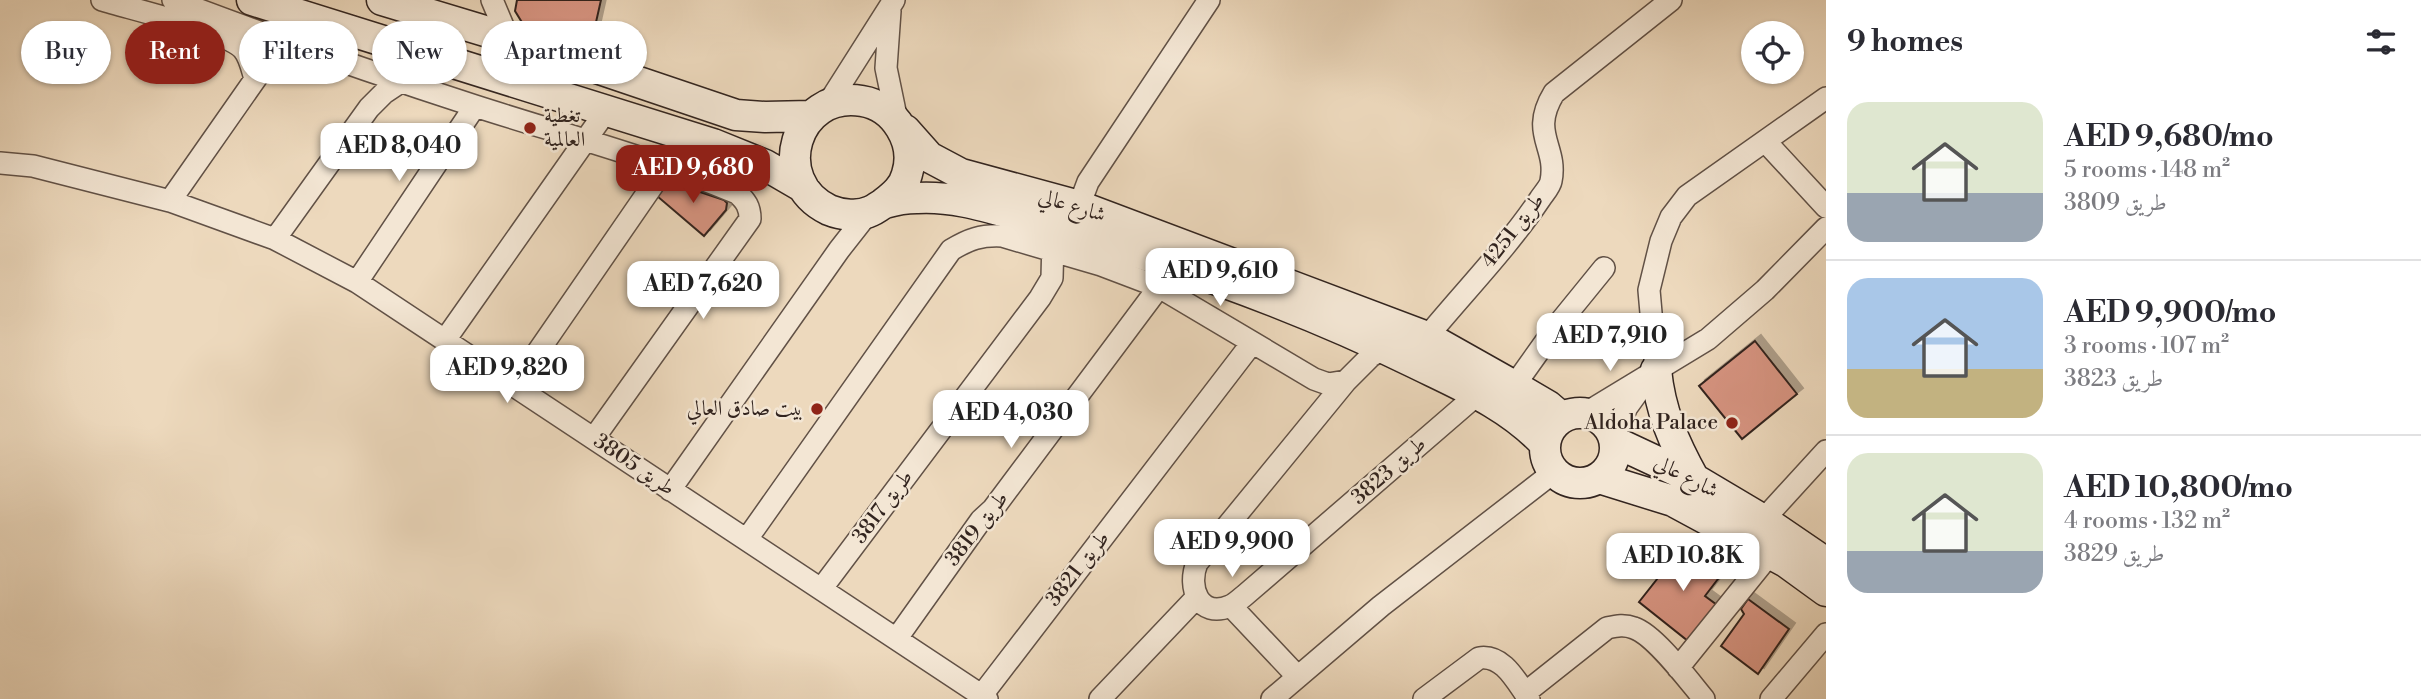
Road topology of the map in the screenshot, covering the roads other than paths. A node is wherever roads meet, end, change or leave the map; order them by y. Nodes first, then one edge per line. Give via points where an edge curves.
1 (102, 0) edge
2 (173, 0) edge
3 (252, 0) edge
4 (382, 0) edge
5 (492, 0) edge
6 (1209, 0) edge
7 (1671, 0) edge
8 (892, 4) edge
9 (443, 8) edge
10 (501, 21) edge
11 (239, 25) edge
12 (481, 26) edge
13 (239, 46) edge
14 (358, 66) edge
15 (361, 67) junction
16 (372, 71) edge
17 (252, 84) edge
18 (398, 84) edge
19 (411, 84) edge
20 (644, 84) edge
21 (1826, 98) edge
22 (475, 106) junction
23 (369, 108) junction
24 (820, 110) junction
25 (607, 111) junction
26 (897, 121) junction
27 (587, 140) junction
28 (1765, 141) junction
29 (0, 163) edge
30 (666, 166) junction
31 (803, 187) junction
32 (170, 201) junction
33 (1079, 206) junction
34 (1826, 207) edge
35 (876, 208) junction
36 (831, 211) junction
37 (1826, 228) edge
38 (275, 239) junction
39 (1053, 239) junction
40 (830, 262) junction
41 (1604, 268) dead end
42 (357, 282) junction
43 (1159, 287) junction
44 (1427, 337) junction
45 (445, 340) junction
46 (1252, 344) junction
47 (1385, 348) junction
48 (1656, 370) junction
49 (1346, 382) junction
50 (515, 385) junction
51 (1514, 386) junction
52 (1479, 393) junction
53 (1574, 416) junction
54 (594, 438) junction
55 (1614, 439) junction
56 (1826, 451) edge
57 (1549, 458) junction
58 (1599, 478) junction
59 (1694, 479) junction
60 (670, 490) junction
61 (1763, 520) junction
62 (747, 539) junction
63 (1770, 554) junction
64 (1826, 563) edge
65 (822, 588) junction
66 (1826, 591) edge
67 (1196, 598) junction
68 (1231, 606) junction
69 (1826, 634) edge
70 (897, 638) junction
71 (1678, 668) junction
72 (1297, 676) junction
73 (1527, 696) edge
74 (984, 697) edge
75 (1100, 699) edge
76 (1272, 699) edge
77 (1424, 699) edge
78 (1703, 699) edge
79 (1770, 699) edge

1 - 13 street via 215,33
2 - 11 street
3 - 25 street
4 - 9 street
5 - 10 street
6 - 33 street via 1087,182
7 - 44 street, طريق 4251 via 1554,93 1545,108 1543,129 1551,183
8 - 24 street
8 - 26 street via 886,68
9 - 12 street
14 - 15 street
15 - 16 street
15 - 23 street
17 - 32 street
18 - 23 street
19 - 22 street
20 - 24 street via 736,115 765,117
21 - 28 street
22 - 27 street
22 - 42 street
23 - 38 street
24 - 26 street via 846,99 865,101 883,108
24 - 31 street via 800,131 795,150
25 - 27 street
25 - 31 street via 713,144
26 - 33 street, شارع عالي via 929,157 961,174
26 - 35 street via 910,156 907,175 899,192
27 - 30 street
27 - 45 street
28 - 34 street
28 - 48 street via 1687,196 1671,217 1649,290
29 - 32 street, طريق 3805 via 33,166
30 - 50 street
30 - 54 street via 737,193 750,208 750,219
31 - 36 street
32 - 38 street, طريق 3805
33 - 44 street, شارع عالي
35 - 36 street via 850,215
35 - 39 street, شارع عالي via 914,198 944,197 988,207
35 - 40 street
36 - 40 street
37 - 48 street via 1708,339
38 - 42 street, طريق 3805
39 - 43 street
39 - 47 street, شارع عالي via 1209,276
39 - 62 street via 984,235 951,250
39 - 65 street, طريق 3817 via 1052,278 1040,298
40 - 60 street
41 - 51 street
42 - 45 street, طريق 3805
43 - 46 street
43 - 70 street, طريق 3819
44 - 51 street, شارع عالي
45 - 50 street, طريق 3805
46 - 49 street via 1314,379 1328,384
46 - 74 street, طريق 3821
47 - 49 street
47 - 52 street, شارع عالي
48 - 53 street
48 - 55 street via 1635,394
48 - 59 street via 1670,433
49 - 67 street via 1197,563 1192,575
50 - 54 street, طريق 3805
51 - 53 street, شارع عالي via 1548,407
52 - 57 street, شارع عالي via 1518,418
52 - 68 street, طريق 3823
53 - 55 street via 1602,421
53 - 57 street via 1553,425 1547,434
54 - 60 street, طريق 3805
55 - 58 street via 1612,462
55 - 59 street, شارع عالي
56 - 61 street
57 - 58 street via 1562,479 1581,484
57 - 72 street via 1456,546
58 - 63 street, شارع عالي via 1674,501
59 - 61 street, شارع عالي
60 - 62 street, طريق 3805
61 - 64 street, شارع عالي
62 - 65 street, طريق 3805
63 - 66 street, شارع عالي
63 - 71 street
65 - 70 street, طريق 3805
67 - 68 street via 1212,607
67 - 75 street
68 - 72 street
69 - 79 street
70 - 74 street, طريق 3805
71 - 73 street via 1636,628 1620,625 1606,628
71 - 78 street
72 - 76 street
73 - 77 street via 1498,660 1488,656

